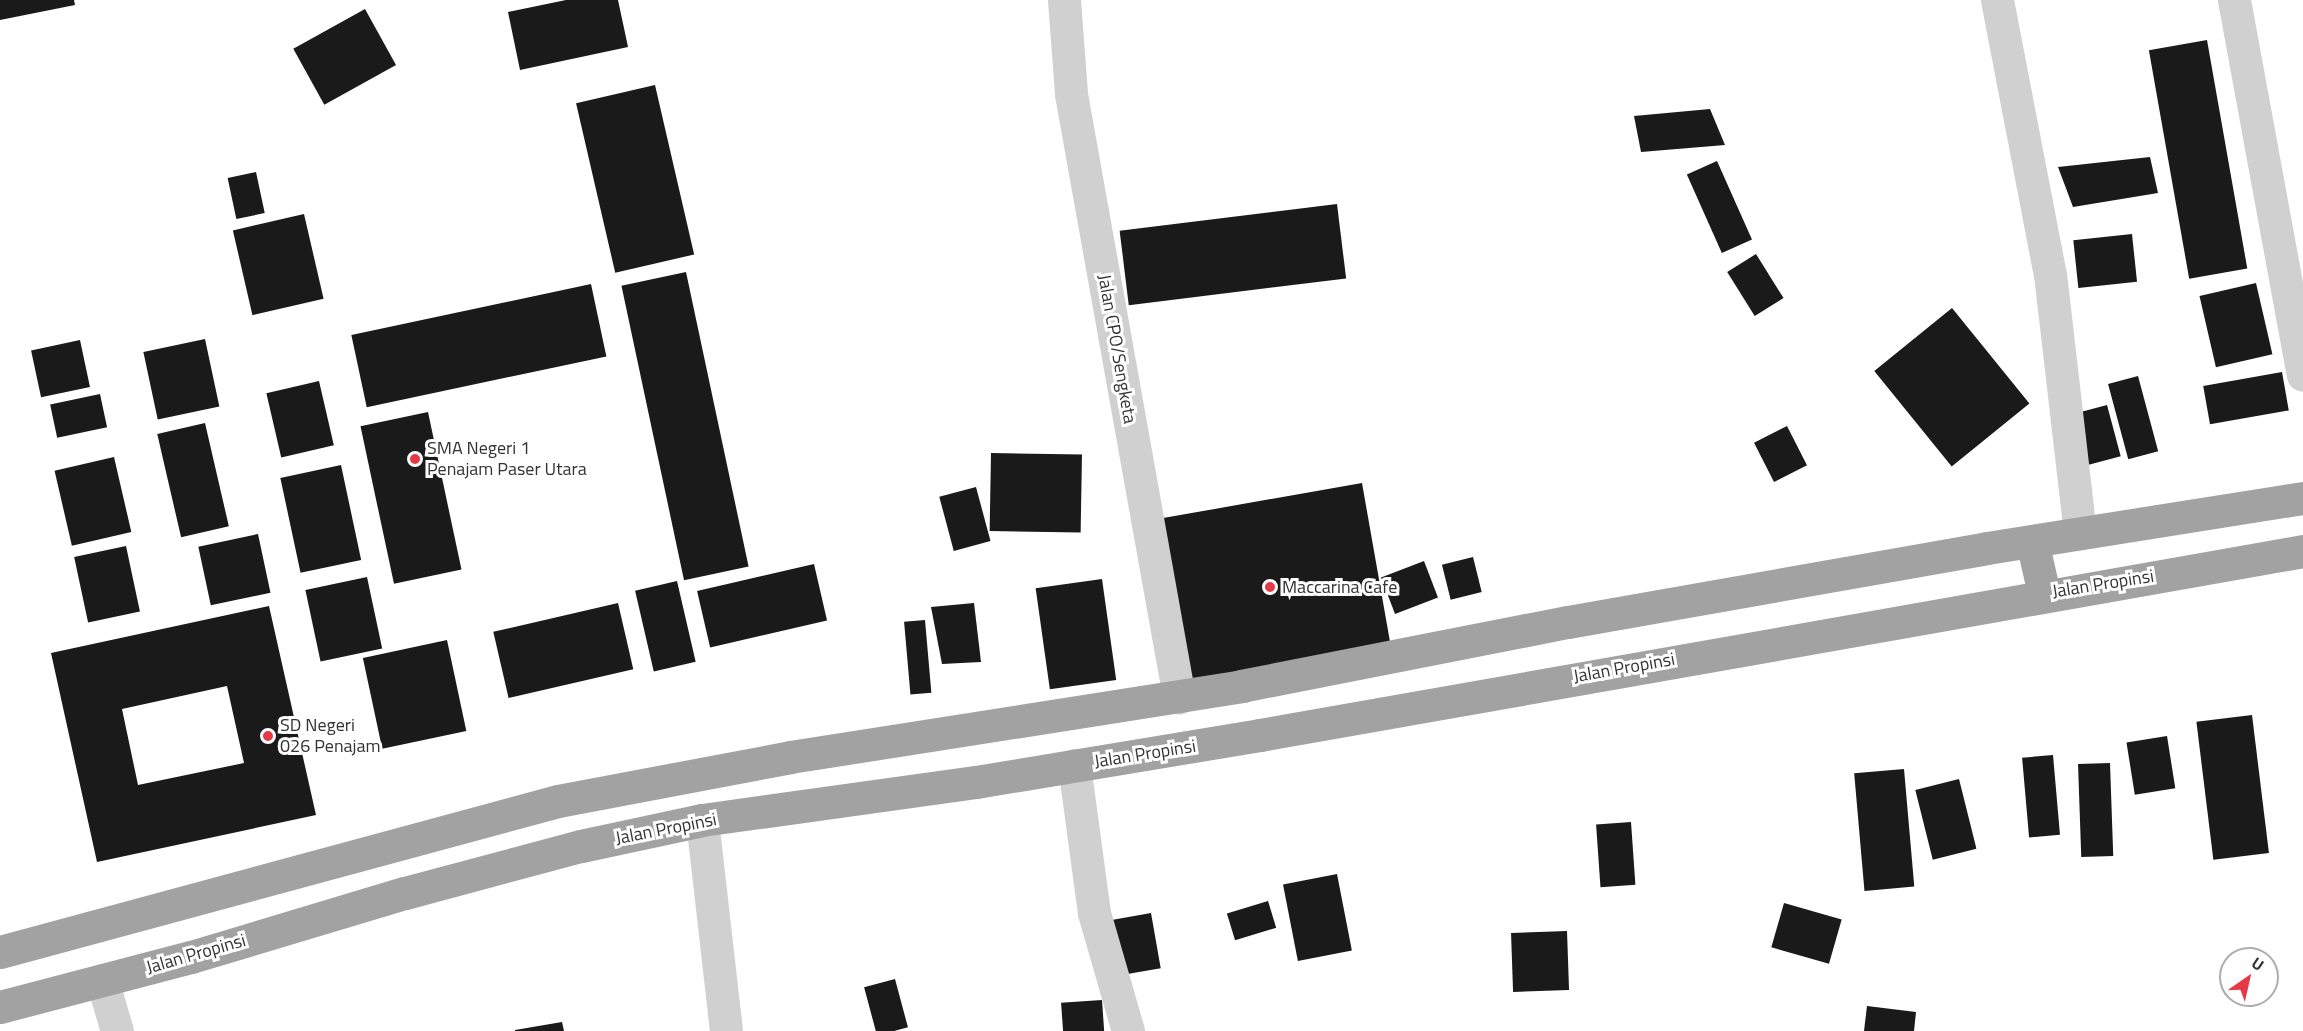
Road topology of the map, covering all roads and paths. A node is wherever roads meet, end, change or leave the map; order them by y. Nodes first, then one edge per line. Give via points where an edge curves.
1 (1064, 0) edge
2 (1997, 0) edge
3 (2234, 0) edge
4 (2303, 375) edge
5 (2303, 498) edge
6 (2080, 533) junction
7 (2032, 541) junction
8 (2303, 551) edge
9 (2044, 594) junction
10 (1179, 697) junction
11 (1074, 765) junction
12 (702, 820) junction
13 (0, 952) edge
14 (102, 980) junction
15 (0, 1007) edge
16 (117, 1031) edge
17 (726, 1031) edge
18 (1128, 1031) edge

1 - 10 street, Jalan CPO/Sengketa via 1071,94
2 - 6 street via 2050,274 2063,360
3 - 4 street
5 - 6 highway
6 - 7 highway
7 - 9 highway
7 - 10 highway via 1568,622
8 - 9 highway, Jalan Propinsi
9 - 11 highway, Jalan Propinsi
10 - 13 highway via 790,757 558,801
11 - 12 highway, Jalan Propinsi
11 - 18 street via 1094,913
12 - 14 highway, Jalan Propinsi via 581,846
12 - 17 street
14 - 15 highway, Jalan Propinsi
14 - 16 street

